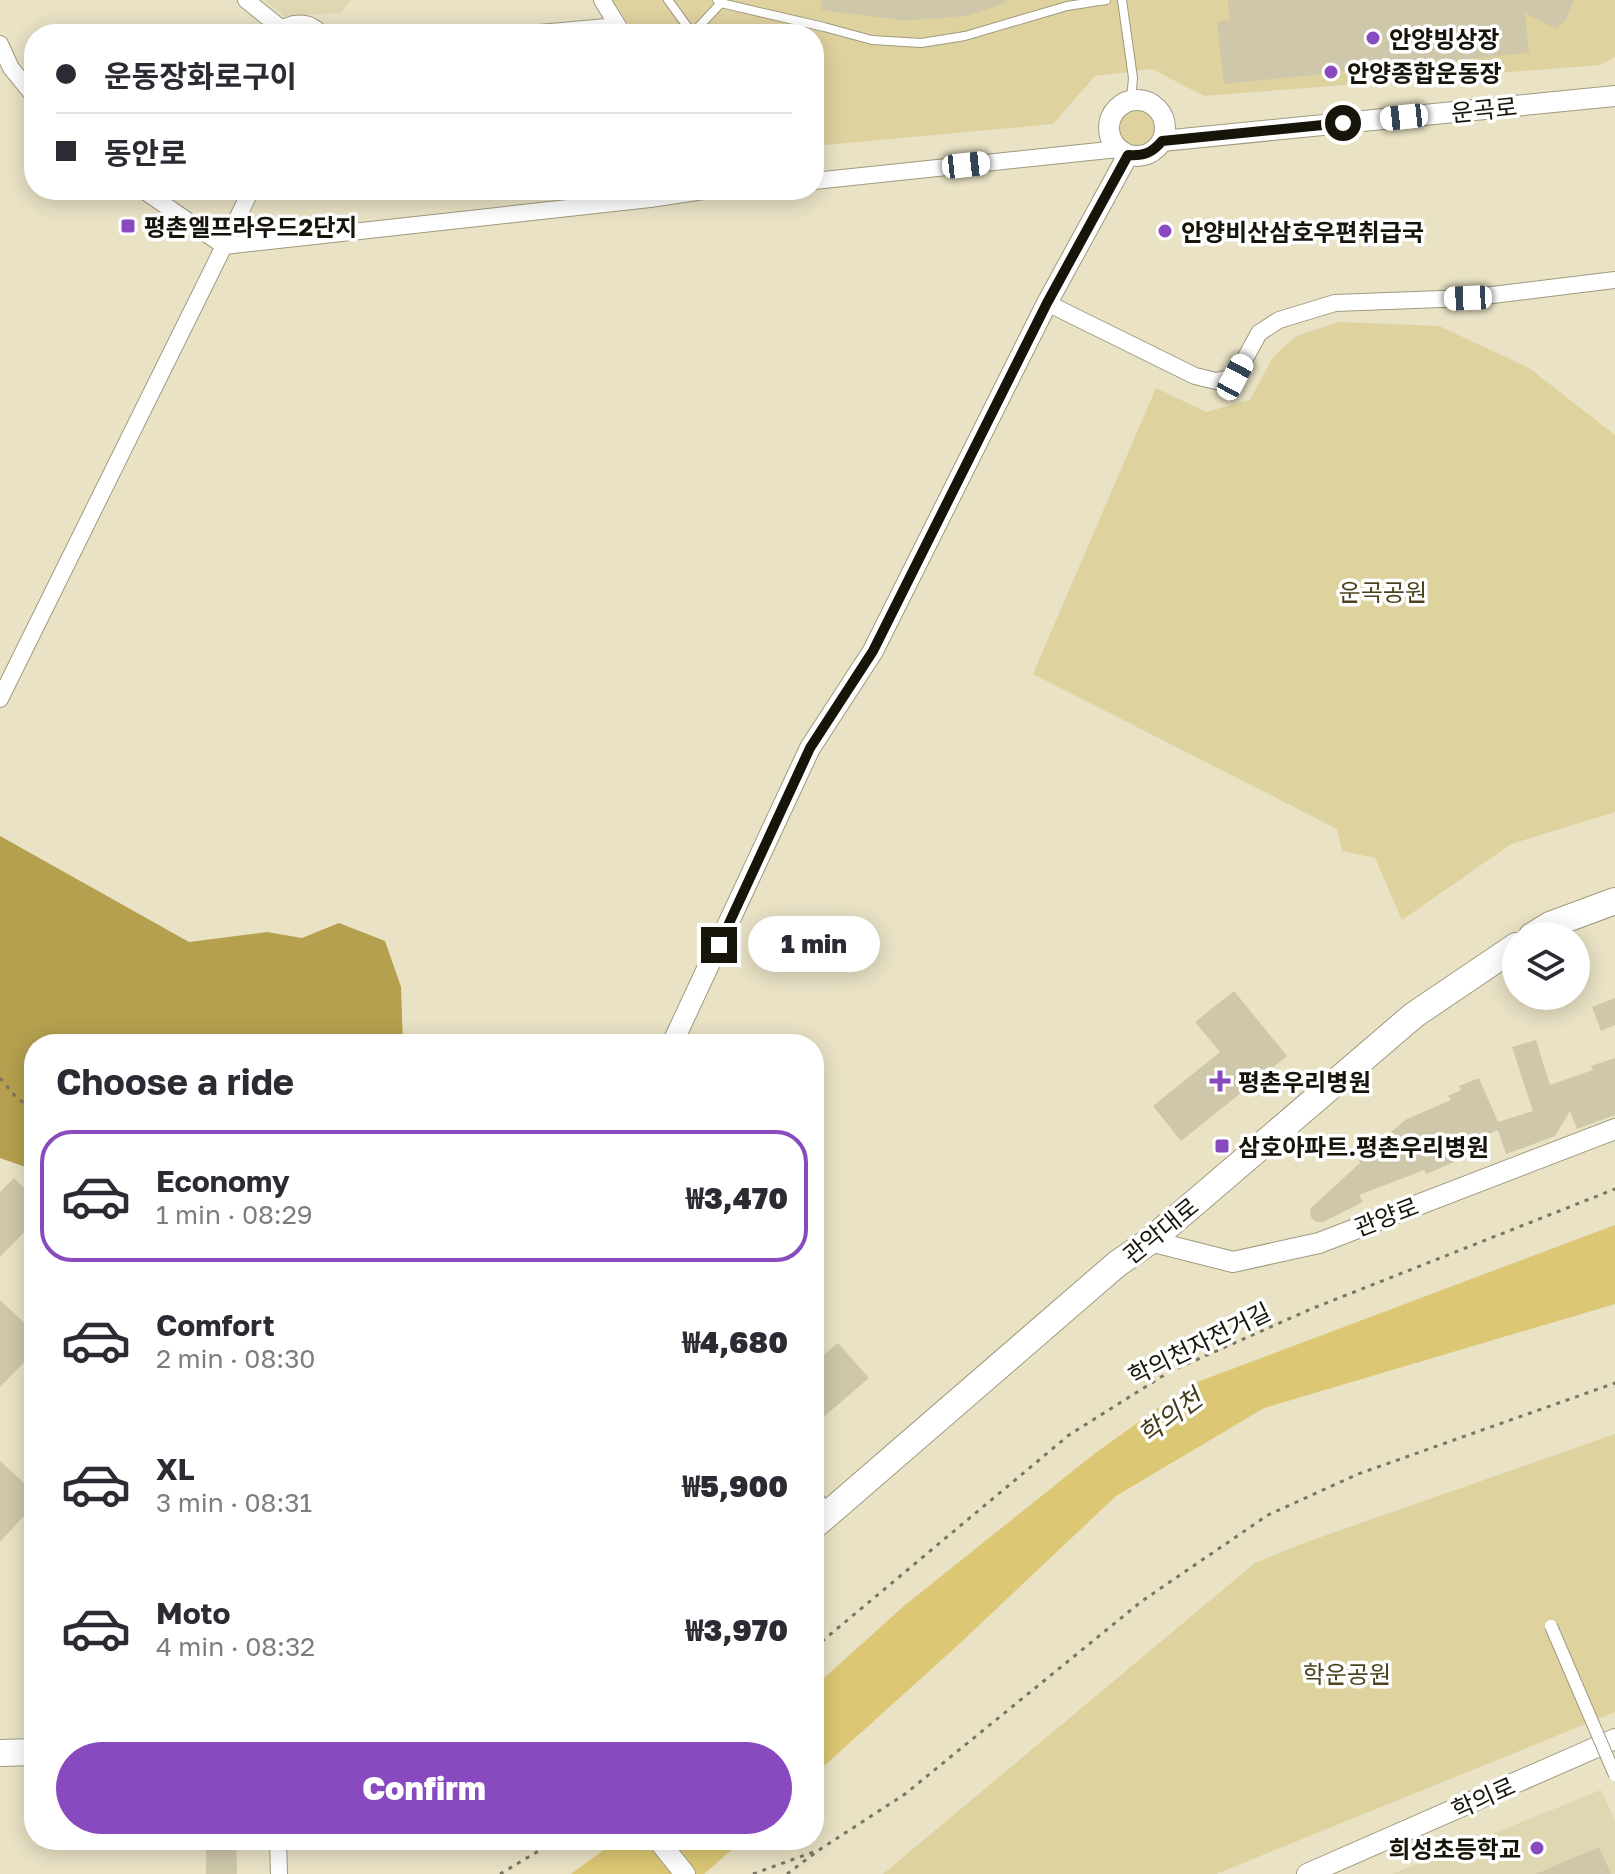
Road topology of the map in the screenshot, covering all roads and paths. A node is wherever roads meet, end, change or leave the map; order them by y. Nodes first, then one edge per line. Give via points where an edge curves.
1 (246, 0) edge
2 (602, 0) edge
3 (668, 0) edge
4 (1106, 0) edge
5 (1122, 0) edge
6 (719, 2) edge
7 (272, 24) edge
8 (615, 24) edge
9 (685, 24) edge
10 (700, 24) edge
11 (811, 24) edge
12 (824, 27) edge
13 (0, 44) edge
14 (24, 84) edge
15 (1615, 96) edge
16 (1131, 99) junction
17 (1162, 141) junction
18 (1123, 152) junction
19 (824, 180) edge
20 (157, 200) edge
21 (246, 200) edge
22 (600, 200) edge
23 (224, 246) junction
24 (1615, 280) edge
25 (1047, 303) junction
26 (0, 699) edge
27 (1615, 901) edge
28 (1558, 922) edge
29 (1502, 955) edge
30 (677, 1034) edge
31 (0, 1078) edge
32 (24, 1103) edge
33 (1615, 1129) edge
34 (1615, 1189) edge
35 (1150, 1241) junction
36 (1615, 1383) edge
37 (824, 1507) edge
38 (1551, 1626) dead end
39 (824, 1640) edge
40 (1615, 1739) edge
41 (24, 1752) edge
42 (0, 1753) edge
43 (1615, 1775) edge
44 (824, 1847) edge
45 (278, 1850) edge
46 (540, 1850) edge
47 (666, 1850) edge
48 (819, 1850) joint
49 (279, 1874) edge
50 (500, 1874) edge
51 (685, 1874) edge
52 (753, 1874) edge
53 (787, 1874) edge
54 (1307, 1874) edge

1 - 7 street
2 - 8 street
3 - 9 lane
4 - 12 lane via 921,43 872,40
5 - 16 lane
6 - 10 lane
6 - 11 lane
13 - 14 street
15 - 17 street, 운곡로
16 - 17 street via 1156,105 1166,128
16 - 18 street via 1119,105 1108,127 1111,140
17 - 18 street via 1141,156
18 - 19 street
18 - 25 street
20 - 23 street
21 - 23 street
22 - 23 street
23 - 26 street
24 - 25 street via 1468,298 1335,303 1279,320 1259,333 1235,377 1216,381 1195,376
25 - 30 street via 873,651 810,748
27 - 28 main road
29 - 35 main road, 관악대로 via 1414,1015
31 - 32 path
33 - 35 street, 관양로 via 1319,1243 1233,1262
34 - 39 path, 학의천자전거길 via 1311,1309 1169,1372 1069,1435
35 - 37 main road, 관악대로
36 - 44 path via 1358,1474 1268,1515 1142,1601 905,1794
38 - 43 street, bridge
40 - 54 street, 학의로
41 - 42 main road
45 - 49 street
46 - 50 path
47 - 51 street
48 - 52 path
48 - 53 path

